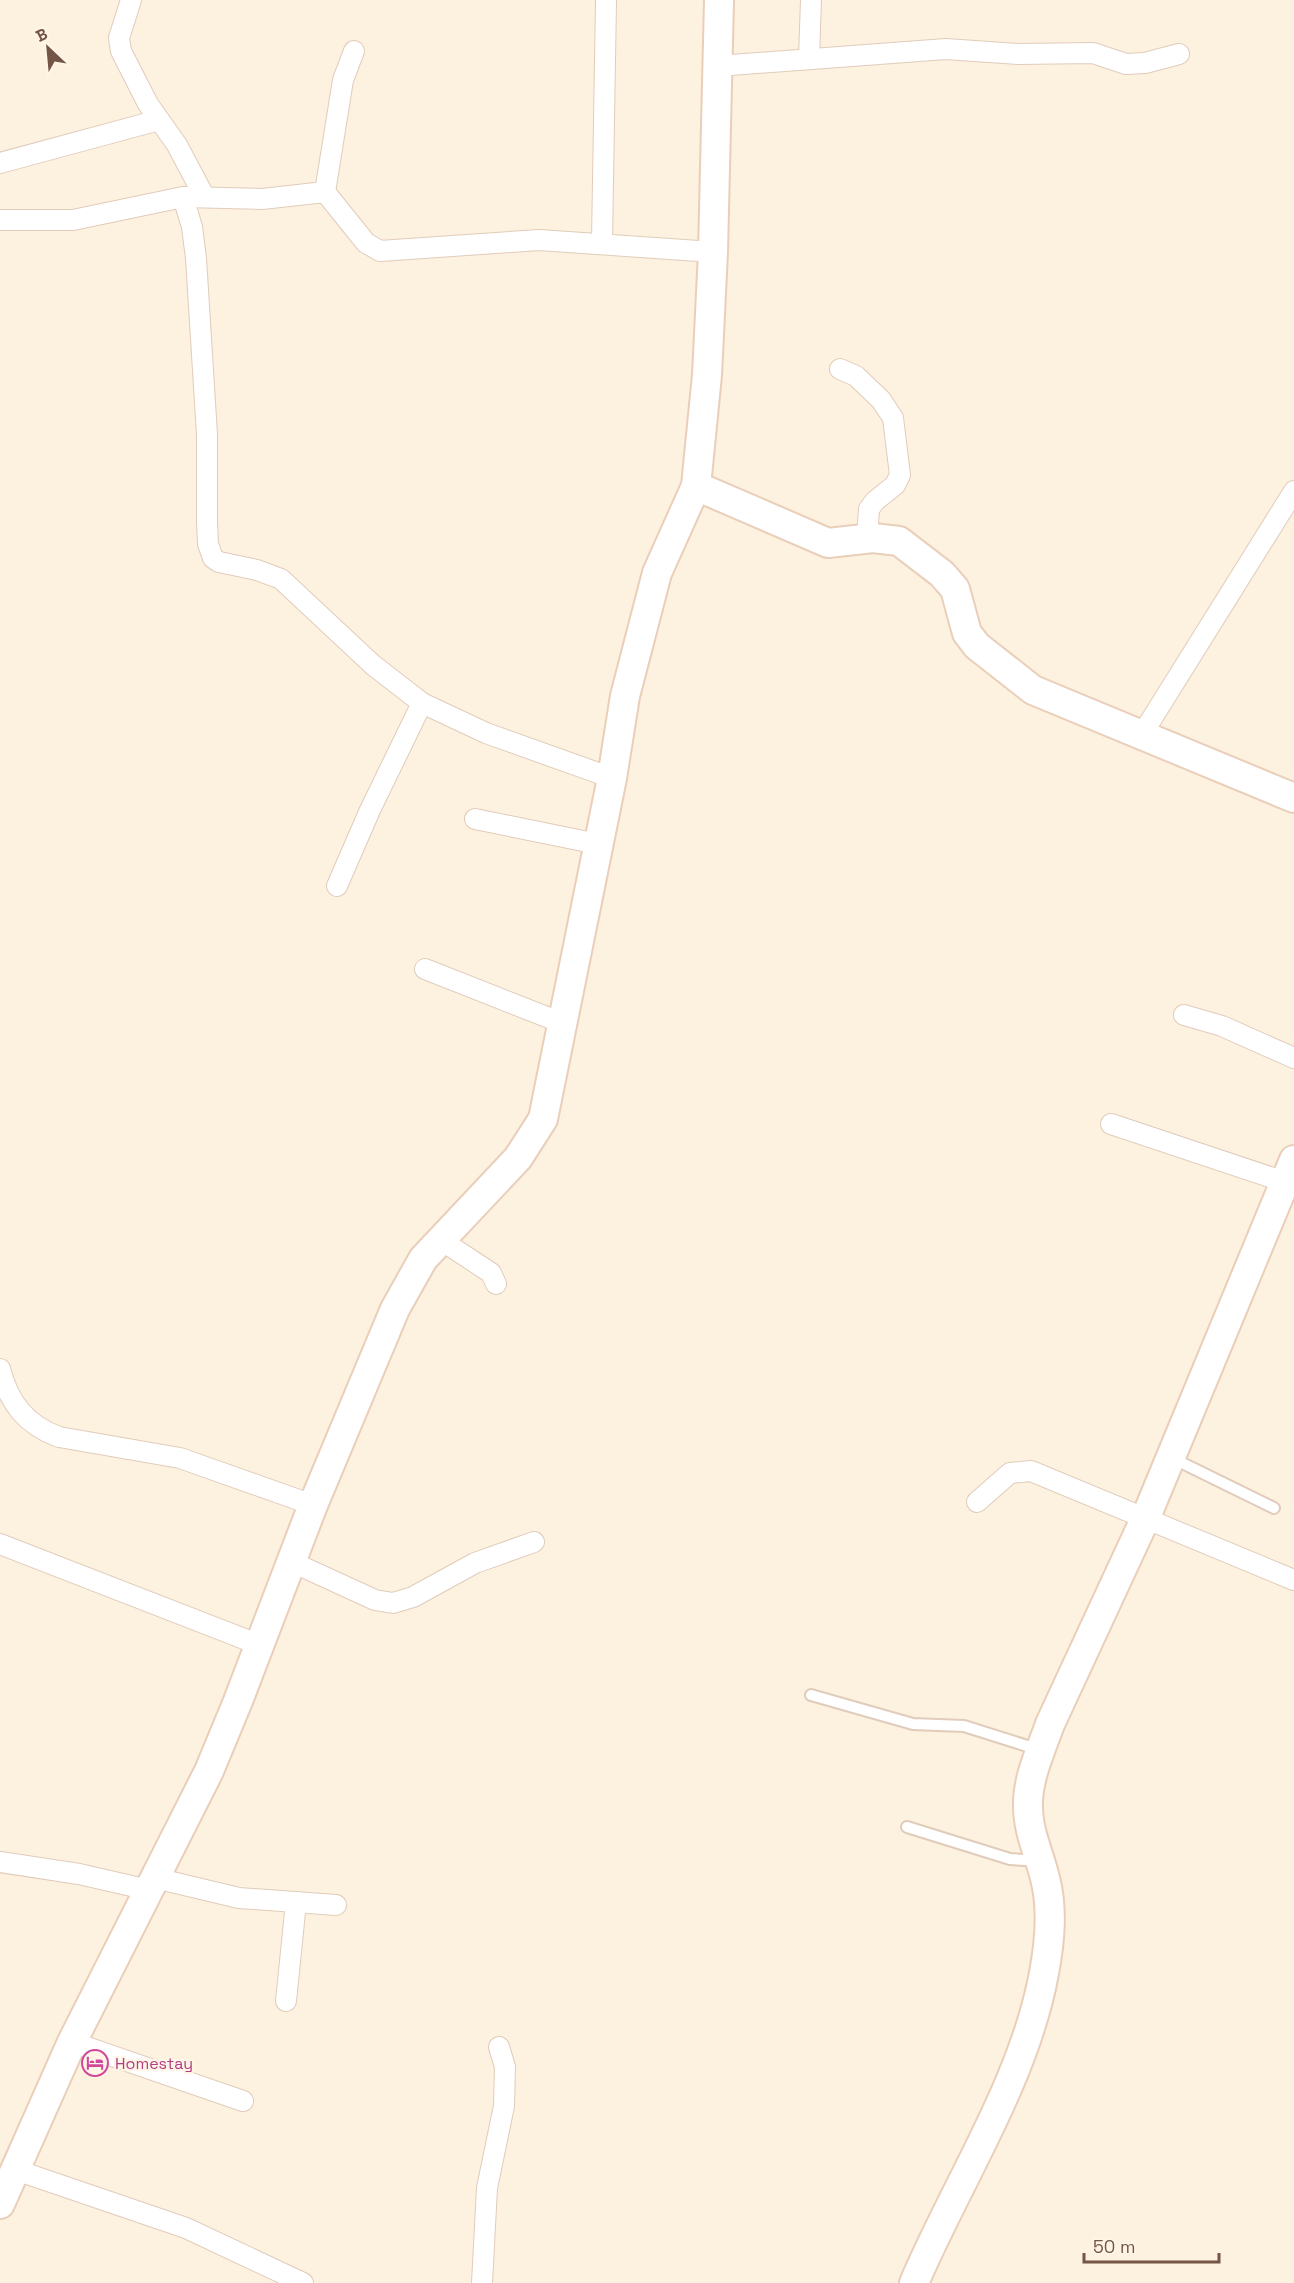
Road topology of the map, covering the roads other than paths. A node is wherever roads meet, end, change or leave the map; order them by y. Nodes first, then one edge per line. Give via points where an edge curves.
1 (131, 0) edge
2 (606, 0) edge
3 (719, 0) edge
4 (811, 0) edge
5 (354, 51) dead end
6 (1179, 54) dead end
7 (809, 58) junction
8 (718, 66) junction
9 (159, 120) junction
10 (0, 163) edge
11 (325, 192) junction
12 (204, 196) junction
13 (183, 197) junction
14 (0, 220) edge
15 (602, 243) junction
16 (713, 252) junction
17 (840, 369) dead end
18 (696, 486) junction
19 (1294, 492) edge
20 (878, 538) junction
21 (422, 703) junction
22 (1141, 736) junction
23 (612, 778) junction
24 (1294, 798) edge
25 (475, 819) dead end
26 (598, 844) junction
27 (337, 886) dead end
28 (425, 969) dead end
29 (1184, 1015) dead end
30 (562, 1023) junction
31 (1294, 1058) edge
32 (1112, 1124) dead end
33 (1290, 1171) edge
34 (441, 1240) junction
35 (496, 1284) dead end
36 (0, 1368) edge
37 (1172, 1458) junction
38 (977, 1502) dead end
39 (313, 1505) junction
40 (1274, 1508) dead end
41 (1146, 1517) junction
42 (534, 1542) dead end
43 (0, 1544) edge
44 (292, 1562) junction
45 (1294, 1580) edge
46 (260, 1645) junction
47 (811, 1695) dead end
48 (1041, 1750) junction
49 (907, 1827) dead end
50 (1040, 1861) junction
51 (0, 1862) edge
52 (152, 1884) junction
53 (296, 1902) junction
54 (336, 1905) dead end
55 (286, 2001) dead end
56 (72, 2042) junction
57 (499, 2047) dead end
58 (243, 2101) dead end
59 (16, 2170) junction
60 (0, 2204) edge
61 (303, 2283) edge
62 (482, 2283) edge
63 (914, 2283) edge

1 - 9 street via 119,38 121,51
2 - 15 street
3 - 8 street
4 - 7 street
5 - 11 street via 341,87
6 - 7 street via 1126,64 1093,53 946,49
7 - 8 street
8 - 16 street
9 - 10 street
9 - 12 street
11 - 12 street via 262,199
11 - 15 street via 366,243 380,251 506,241
12 - 13 street
13 - 14 street via 73,220
13 - 21 street via 196,258 207,435 208,544 213,558 281,579 373,665
15 - 16 street
16 - 18 street
17 - 20 street via 856,376 881,400 892,418 900,475 869,509
18 - 20 street via 828,543
18 - 23 street via 657,573 625,696
19 - 22 street
20 - 22 street via 899,541 942,574 955,589 967,633 977,646 1033,690
21 - 23 street via 486,732
21 - 27 street
22 - 24 street
23 - 26 street
25 - 26 street
26 - 30 street
28 - 30 street
29 - 31 street via 1222,1026
30 - 34 street via 543,1119 519,1158
32 - 33 street
33 - 37 street
34 - 35 street via 491,1273
34 - 39 street via 423,1259 395,1309
36 - 39 street via 18,1410 44,1432 180,1458
37 - 40 lane
37 - 41 street
38 - 41 street via 1010,1473 1023,1470
39 - 44 street
41 - 45 street
41 - 48 street
42 - 44 street via 475,1563 393,1604 375,1600
43 - 46 street
44 - 46 street
46 - 52 street via 209,1771
47 - 48 lane via 913,1724 964,1725
48 - 50 street via 1028,1807
49 - 50 lane via 1010,1859
50 - 63 street via 1050,1921 1038,1998 1011,2076
51 - 52 street
52 - 53 street via 239,1898
52 - 56 street
53 - 54 street
53 - 55 street
56 - 58 street
56 - 59 street
57 - 62 street via 505,2067 504,2106 487,2188
59 - 60 street
59 - 61 street via 186,2228

